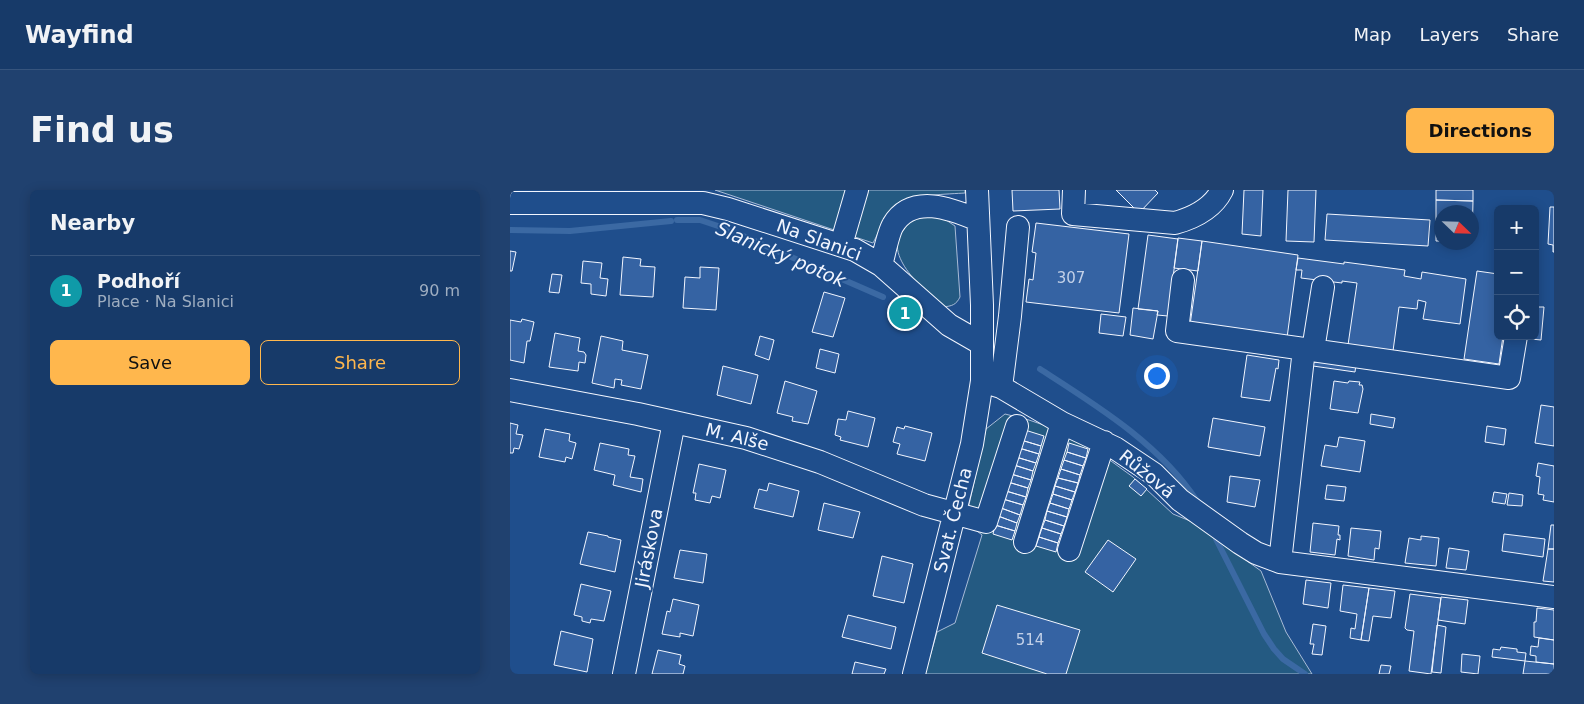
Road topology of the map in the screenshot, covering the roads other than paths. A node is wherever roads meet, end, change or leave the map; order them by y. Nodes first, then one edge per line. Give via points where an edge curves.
1 (857, 190) edge
2 (977, 190) edge
3 (1074, 190) edge
4 (1222, 190) edge
5 (636, 197) edge
6 (510, 203) edge
7 (978, 220) junction
8 (1018, 227) dead end
9 (841, 245) junction
10 (881, 265) junction
11 (1183, 280) dead end
12 (1323, 287) dead end
13 (1515, 340) edge
14 (1309, 350) junction
15 (987, 369) junction
16 (510, 390) edge
17 (674, 422) junction
18 (1062, 423) junction
19 (1017, 426) dead end
20 (1104, 442) junction
21 (956, 512) junction
22 (1025, 542) dead end
23 (1069, 550) dead end
24 (1280, 562) junction
25 (1554, 597) edge
26 (624, 674) edge
27 (914, 674) edge

1 - 9 street
2 - 7 street
3 - 4 street via 1073,214 1175,223 1204,210
5 - 6 street, Na Slanici
5 - 9 street, Na Slanici via 702,203 728,209
7 - 10 street via 935,205 904,212 893,225
7 - 15 street
8 - 15 street via 1010,316
9 - 10 street, Na Slanici
10 - 15 street, Na Slanici via 949,325
11 - 14 street via 1177,331
12 - 14 street
13 - 14 street via 1509,378
14 - 24 street
15 - 18 street, Růžová
15 - 21 street, Svat. Čecha
16 - 17 street, M. Alše
17 - 21 street, M. Alše via 784,450 924,505
17 - 26 street, Jiráskova
18 - 20 street, Růžová
18 - 22 street
19 - 21 street, M. Alše via 986,522
20 - 23 street
20 - 24 street, Růžová via 1136,460 1180,500 1240,543
21 - 27 street, Svat. Čecha
24 - 25 street, Růžová

